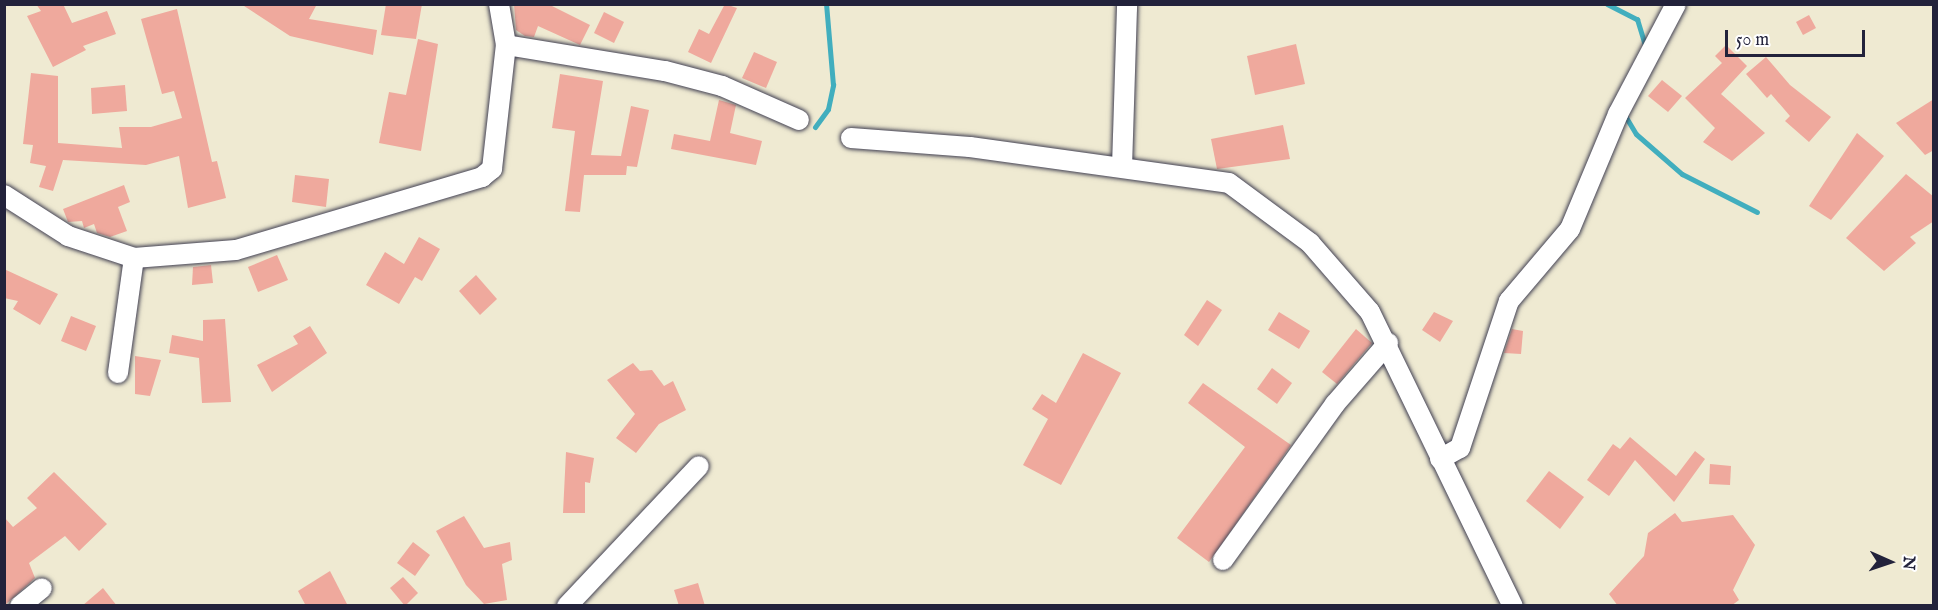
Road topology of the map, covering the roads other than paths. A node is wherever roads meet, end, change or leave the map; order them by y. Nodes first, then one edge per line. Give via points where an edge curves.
1 (499, 4) edge
2 (1127, 4) edge
3 (1676, 4) edge
4 (506, 45) junction
5 (799, 120) dead end
6 (851, 138) dead end
7 (1122, 167) junction
8 (4, 195) edge
9 (134, 258) junction
10 (1388, 343) junction
11 (118, 373) dead end
12 (1440, 459) junction
13 (699, 465) dead end
14 (1223, 560) dead end
15 (42, 588) dead end
16 (20, 606) edge
17 (567, 606) edge
18 (1513, 606) edge

1 - 4 street
2 - 7 street
3 - 12 street via 1609,134 1570,229 1509,301 1460,448
4 - 5 street via 665,70 722,86
4 - 9 street via 492,169 482,177 236,250
6 - 7 street
7 - 10 street via 1229,183 1310,243 1351,286
8 - 9 street via 68,236
9 - 11 street
10 - 12 street
10 - 14 street via 1335,404
12 - 18 street
13 - 17 street
15 - 16 street

